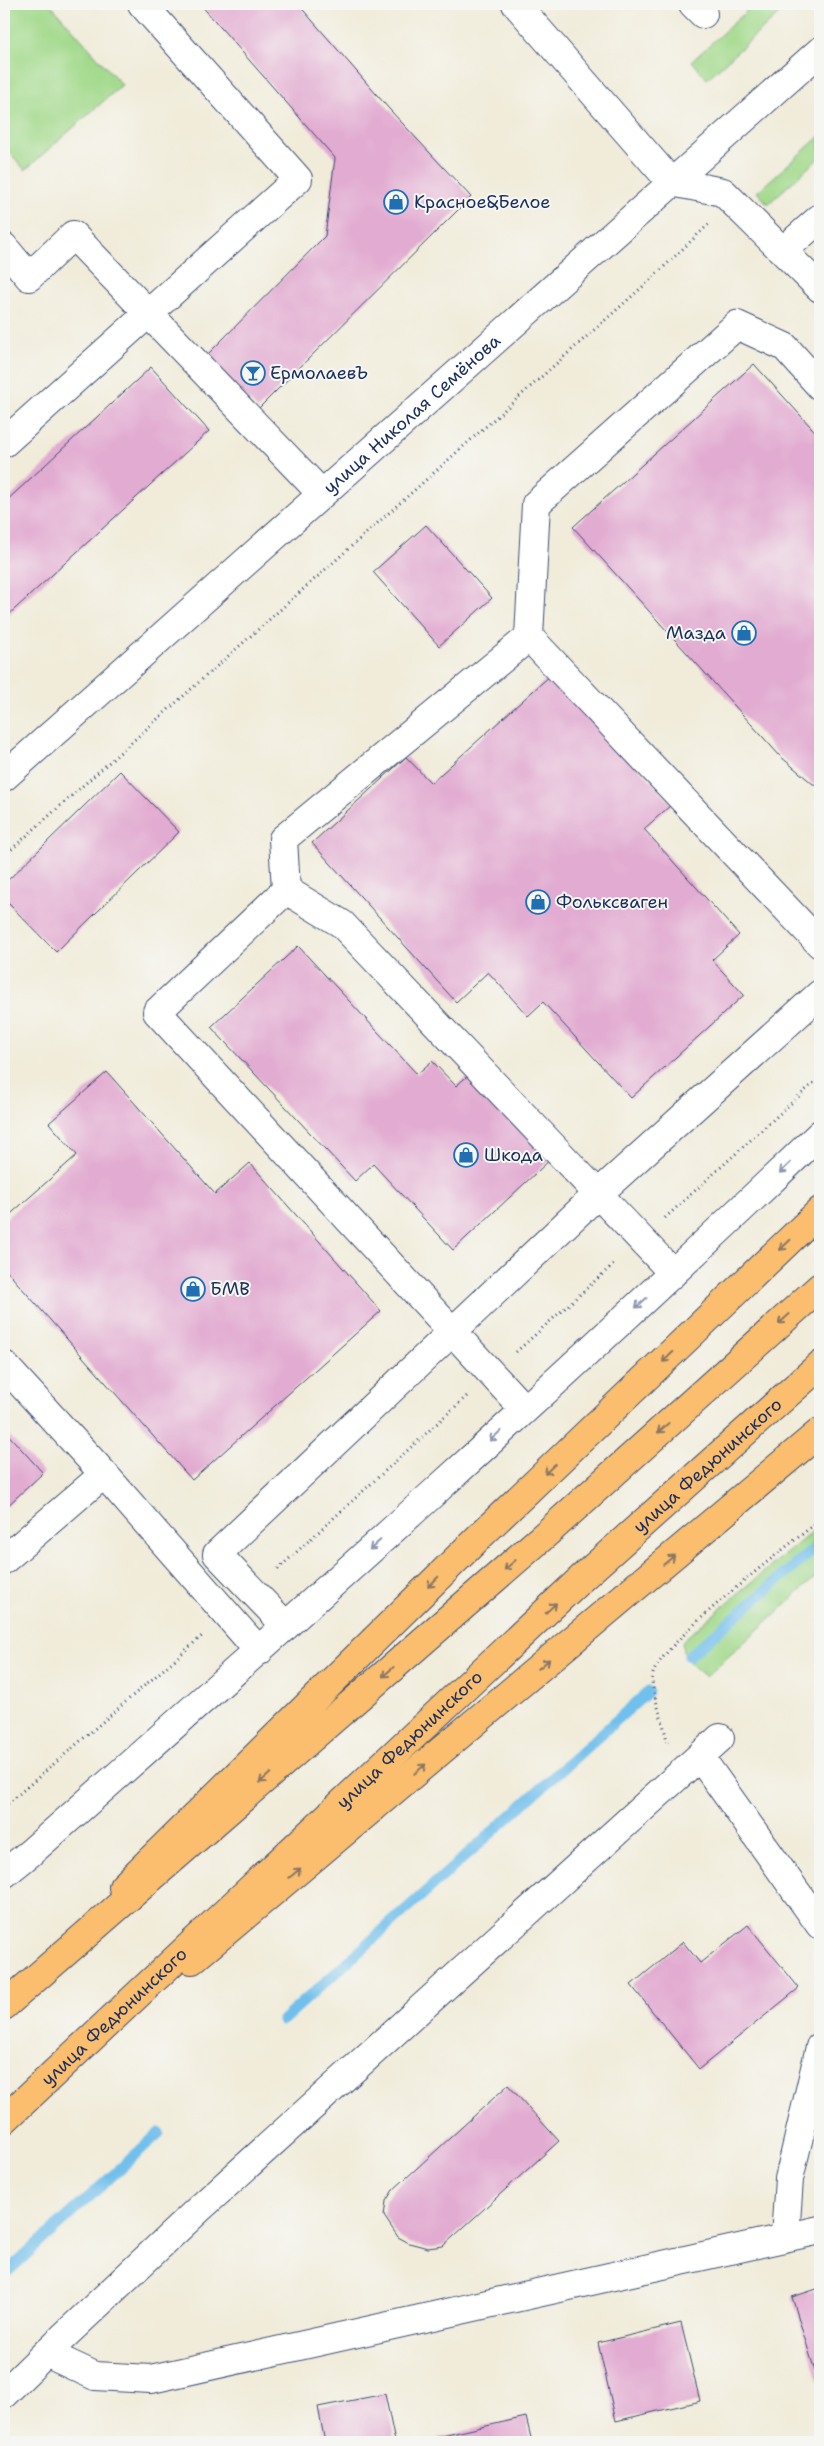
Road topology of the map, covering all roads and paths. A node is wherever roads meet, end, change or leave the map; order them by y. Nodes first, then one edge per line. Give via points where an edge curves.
1 (142, 4) edge
2 (516, 4) edge
3 (820, 51) edge
4 (671, 182) junction
5 (732, 202) junction
6 (820, 218) edge
7 (4, 248) edge
8 (784, 250) junction
9 (820, 288) edge
10 (148, 313) junction
11 (820, 386) edge
12 (4, 443) edge
13 (321, 492) junction
14 (529, 637) junction
15 (4, 777) edge
16 (4, 856) edge
17 (286, 890) junction
18 (820, 944) edge
19 (820, 994) edge
20 (820, 1077) edge
21 (820, 1134) edge
22 (599, 1192) junction
23 (820, 1211) edge
24 (642, 1239) junction
25 (673, 1273) junction
26 (820, 1287) edge
27 (453, 1331) junction
28 (4, 1365) edge
29 (820, 1365) edge
30 (492, 1374) junction
31 (524, 1409) junction
32 (820, 1432) edge
33 (104, 1474) junction
34 (820, 1520) edge
35 (4, 1560) edge
36 (254, 1592) junction
37 (226, 1616) junction
38 (286, 1626) junction
39 (259, 1651) junction
40 (720, 1738) dead end
41 (667, 1747) dead end
42 (700, 1757) junction
43 (4, 1807) edge
44 (4, 1874) edge
45 (820, 1925) edge
46 (4, 2005) edge
47 (820, 2047) edge
48 (43, 2084) junction
49 (4, 2120) edge
50 (820, 2230) edge
51 (785, 2237) junction
52 (46, 2353) junction
53 (4, 2394) edge

1 - 10 street via 298,179
2 - 4 street
3 - 4 street, улица Николая Семёнова
4 - 5 street via 723,192
4 - 13 street, улица Николая Семёнова
5 - 8 street
5 - 16 path via 649,280
6 - 8 street
7 - 10 street via 29,277 73,236
8 - 9 street
10 - 12 street
10 - 13 street
11 - 14 street via 785,346 737,326 536,504
13 - 15 street, улица Николая Семёнова
14 - 17 street via 283,839
14 - 18 street
17 - 22 street via 342,924
17 - 27 street via 157,1012
19 - 22 street
20 - 24 path
21 -> 25 street
22 - 24 street
22 - 27 street
23 -> 46 main road via 480,1536
24 - 25 street
24 - 30 path
25 -> 31 street
26 -> 46 main road via 547,1533
27 - 30 street
27 - 36 street via 218,1554
28 - 33 street
48 -> 29 main road, улица Федюнинского via 584,1576
30 - 31 street
30 - 36 path
31 -> 38 street
48 -> 32 main road
33 - 35 street
33 - 37 street
34 - 41 path via 694,1624 661,1657 652,1677
36 - 38 street
37 - 39 street
37 - 43 path
38 - 39 street
39 - 44 street
40 - 42 street
42 - 45 street
42 - 52 street via 207,2202
47 - 51 street via 788,2178
48 - 49 main road, улица Федюнинского
50 - 51 street
51 - 52 street via 150,2379 95,2376
52 - 53 street

